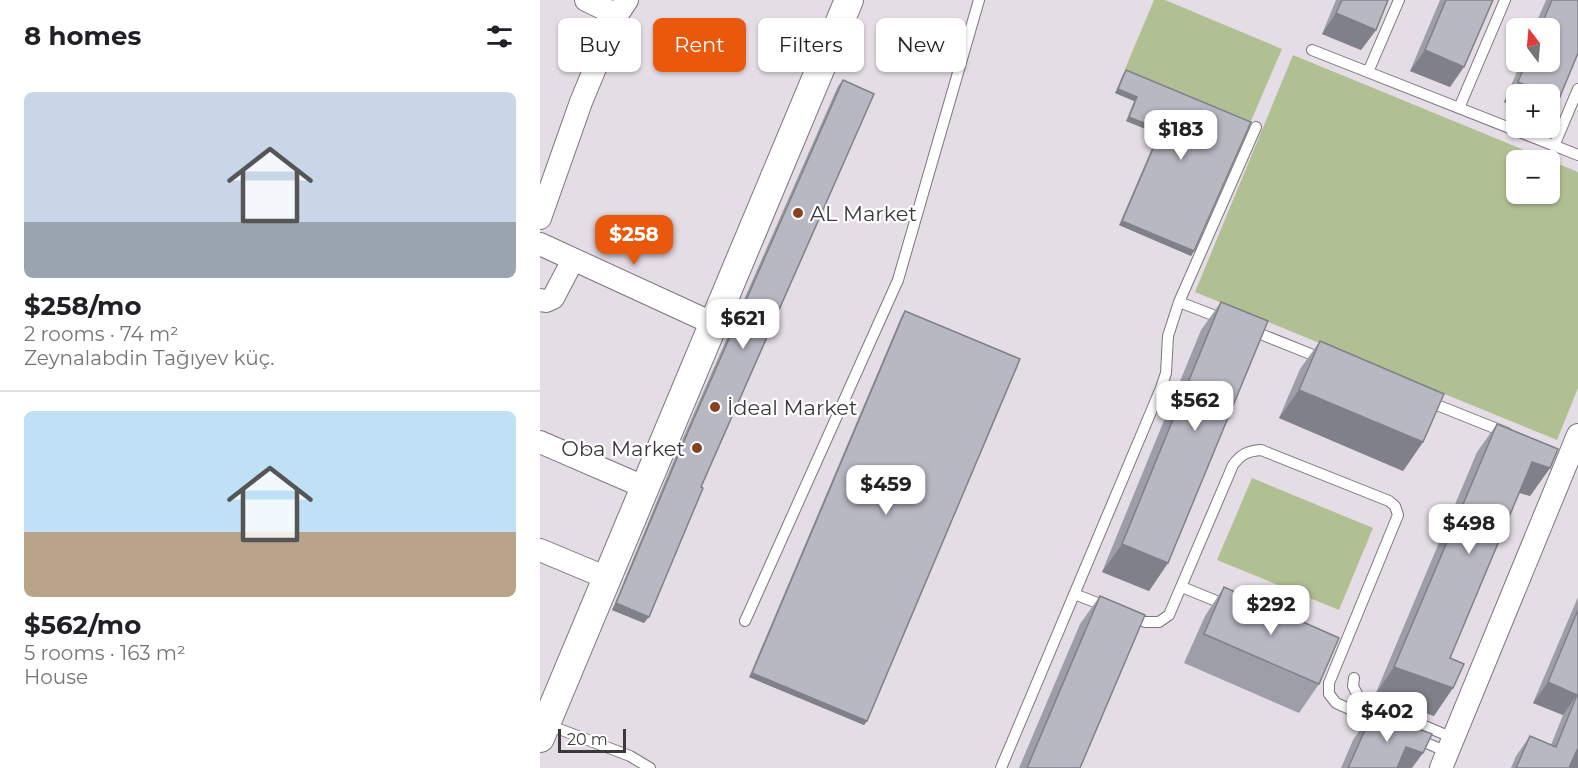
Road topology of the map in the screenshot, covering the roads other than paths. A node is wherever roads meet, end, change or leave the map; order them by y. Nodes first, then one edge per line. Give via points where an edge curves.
1 (586, 0) edge
2 (849, 0) edge
3 (979, 0) edge
4 (1399, 0) edge
5 (1505, 0) edge
6 (622, 7) edge
7 (1312, 50) dead end
8 (1368, 72) junction
9 (1578, 89) edge
10 (1459, 108) junction
11 (1256, 127) dead end
12 (1554, 146) junction
13 (1578, 155) edge
14 (540, 218) edge
15 (540, 244) edge
16 (573, 260) junction
17 (540, 300) edge
18 (1179, 302) junction
19 (712, 323) junction
20 (1330, 362) edge
21 (1417, 397) edge
22 (1578, 435) edge
23 (1515, 436) edge
24 (540, 442) edge
25 (1568, 457) edge
26 (644, 488) junction
27 (540, 550) edge
28 (607, 578) junction
29 (1182, 587) junction
30 (1074, 594) junction
31 (1235, 609) edge
32 (745, 621) dead end
33 (1354, 678) dead end
34 (1386, 725) edge
35 (542, 728) edge
36 (1407, 734) edge
37 (1447, 753) edge
38 (650, 768) edge
39 (1001, 768) edge

1 - 6 street
2 - 19 street
3 - 32 lane via 898,280
4 - 8 lane
5 - 10 lane
6 - 14 street via 581,102
7 - 8 lane
8 - 10 lane
9 - 12 lane
10 - 12 lane
11 - 18 lane
12 - 13 lane
15 - 16 street
16 - 17 street via 553,298
16 - 19 street
18 - 20 lane
18 - 30 lane via 1168,336 1161,388
19 - 26 street
21 - 23 lane
22 - 25 street
24 - 26 street
25 - 37 street
26 - 28 street
27 - 28 street
28 - 35 street
29 - 30 lane via 1169,615 1159,622 1145,621
29 - 31 lane
29 - 34 lane via 1233,465 1239,456 1250,451 1261,450 1389,501 1398,515 1336,650 1329,683 1329,694 1336,702
30 - 39 lane
33 - 37 lane via 1359,698
35 - 38 lane via 630,756
36 - 37 lane

